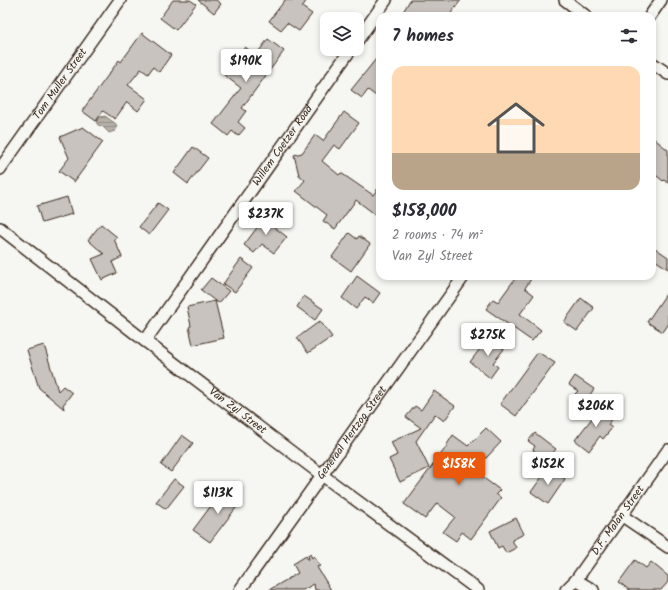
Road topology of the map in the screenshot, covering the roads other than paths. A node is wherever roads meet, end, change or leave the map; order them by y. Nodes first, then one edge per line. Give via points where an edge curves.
1 (120, 0) edge
2 (386, 0) edge
3 (564, 0) edge
4 (661, 0) edge
5 (378, 12) edge
6 (580, 12) edge
7 (653, 12) edge
8 (376, 14) edge
9 (364, 31) edge
10 (346, 56) edge
11 (656, 66) edge
12 (668, 74) edge
13 (0, 169) edge
14 (0, 228) edge
15 (461, 280) edge
16 (145, 341) junction
17 (668, 450) edge
18 (322, 475) junction
19 (621, 515) junction
20 (668, 547) edge
21 (576, 580) junction
22 (240, 590) edge
23 (478, 590) edge
24 (566, 590) edge
25 (593, 590) edge

1 - 13 street, Tom Muller Street
2 - 5 street
3 - 6 street
4 - 7 street
8 - 9 street
10 - 16 street, Willem Coetzer Road
11 - 12 street
14 - 16 street, Van Zyl Street
15 - 18 street, Generaal Hertzog Street
16 - 18 street, Van Zyl Street
17 - 19 street, D.F. Malan Street
18 - 22 street, Generaal Hertzog Street
18 - 23 street, Van Zyl Street
19 - 20 street
19 - 21 street, D.F. Malan Street
21 - 24 street, D.F. Malan Street
21 - 25 street

